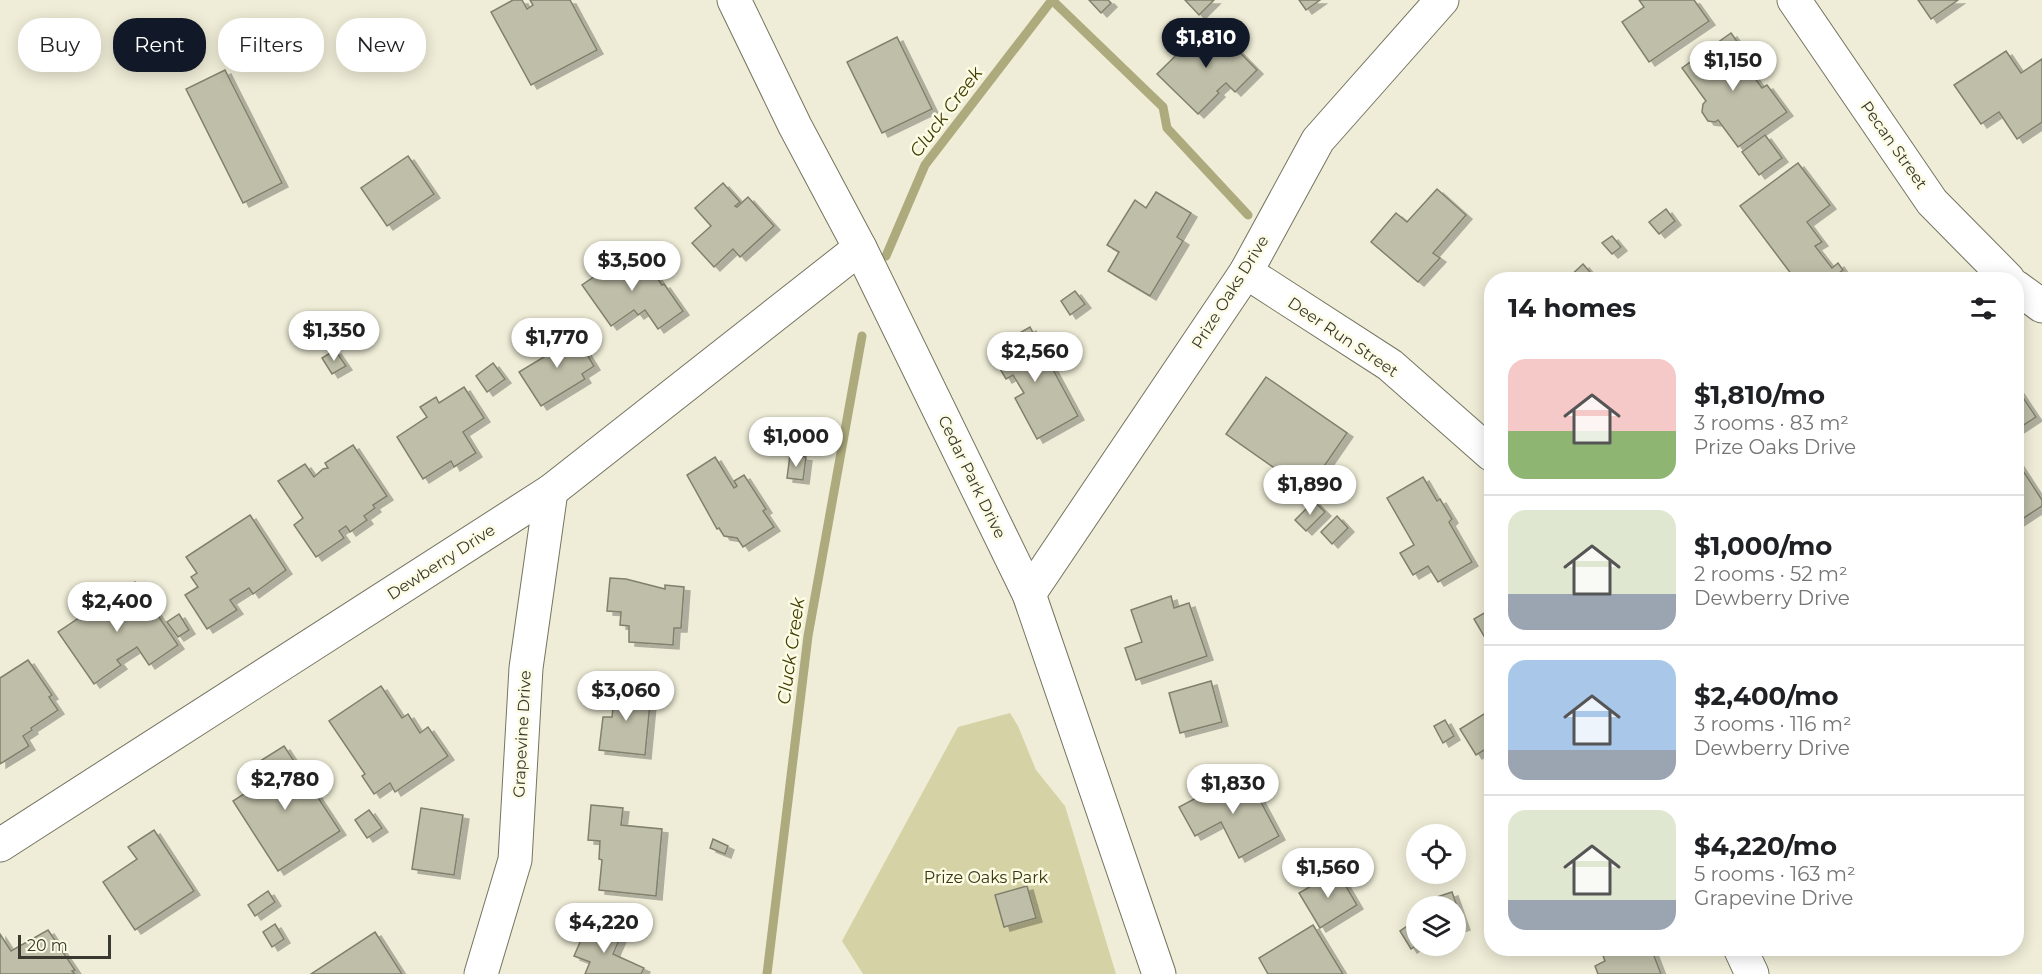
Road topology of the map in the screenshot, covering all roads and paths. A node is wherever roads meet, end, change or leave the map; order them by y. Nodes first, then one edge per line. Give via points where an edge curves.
1 (734, 0) edge
2 (1442, 0) edge
3 (1794, 0) edge
4 (860, 248) junction
5 (1246, 272) junction
6 (2001, 272) edge
7 (2024, 293) edge
8 (2042, 306) edge
9 (1484, 448) edge
10 (550, 491) junction
11 (1029, 594) junction
12 (0, 845) edge
13 (1744, 956) edge
14 (481, 974) edge
15 (1159, 974) edge
16 (1752, 974) edge

1 - 4 street, Cedar Park Drive
2 - 5 street, Prize Oaks Drive via 1318,140
3 - 6 street, Pecan Street via 1932,202
4 - 10 street, Dewberry Drive
4 - 11 street, Cedar Park Drive
5 - 9 street, Deer Run Street via 1390,365
5 - 11 street, Prize Oaks Drive
7 - 8 street
10 - 12 street, Dewberry Drive
10 - 14 street, Grapevine Drive via 526,668 515,860
11 - 15 street, Cedar Park Drive
13 - 16 street

